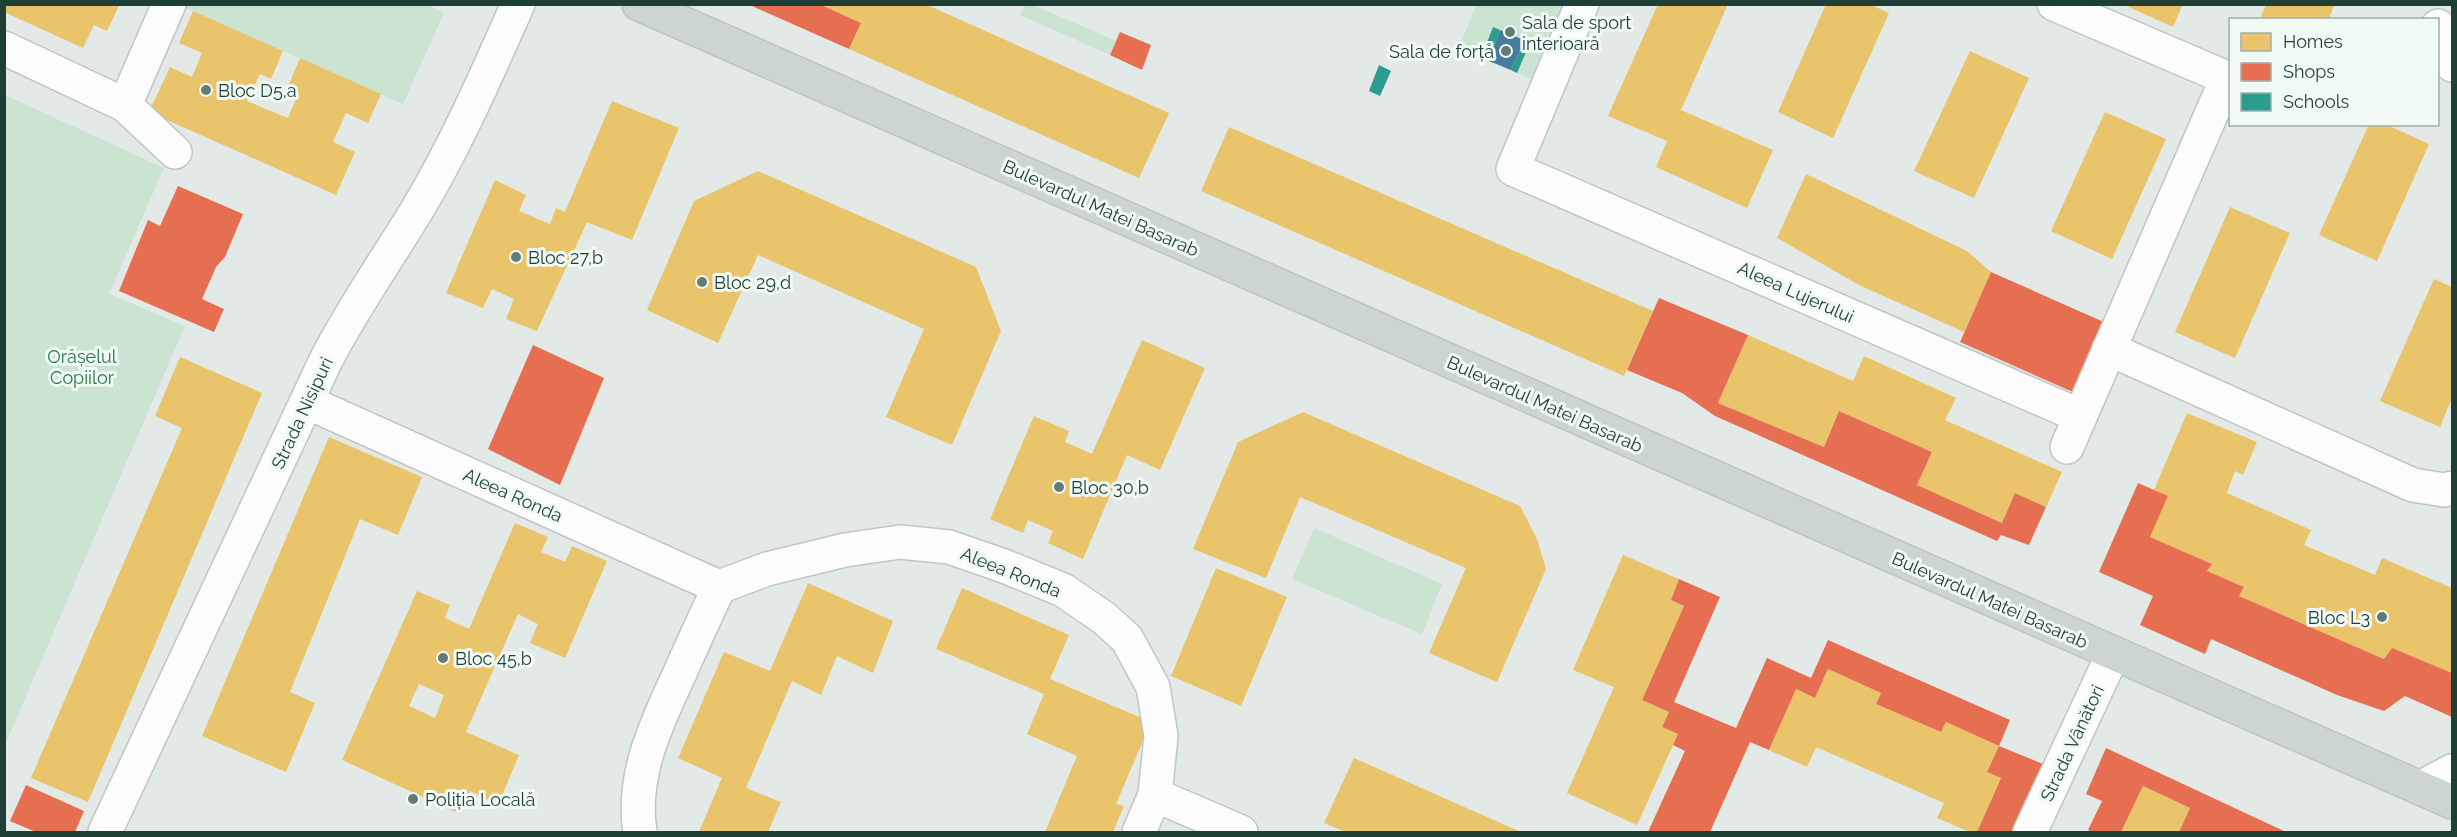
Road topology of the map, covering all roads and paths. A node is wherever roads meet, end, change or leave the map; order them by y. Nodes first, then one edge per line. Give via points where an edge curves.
1 (169, 4) edge
2 (518, 4) edge
3 (639, 4) edge
4 (1582, 4) edge
5 (2054, 4) edge
6 (4, 48) edge
7 (2229, 78) edge
8 (125, 105) junction
9 (174, 152) dead end
10 (2109, 349) junction
11 (307, 402) junction
12 (2080, 416) junction
13 (2067, 447) dead end
14 (2452, 488) edge
15 (719, 587) junction
16 (2113, 654) junction
17 (2452, 771) edge
18 (2420, 788) junction
19 (1155, 795) junction
20 (2452, 802) edge
21 (105, 832) edge
22 (639, 832) edge
23 (1139, 832) edge
24 (1241, 832) edge
25 (2030, 832) edge

1 - 8 street
2 - 11 street, Strada Nisipuri via 437,175 357,303
3 - 16 main road, Bulevardul Matei Basarab
4 - 12 street, Aleea Lujerului via 1513,169
5 - 7 street
6 - 8 street
7 - 10 street
8 - 9 street
10 - 12 street
10 - 14 street via 2413,485
11 - 15 street, Aleea Ronda
11 - 21 street, Strada Nisipuri
12 - 13 street
15 - 19 street, Aleea Ronda via 767,569 845,550 900,542 949,547 1063,590 1127,639 1153,687 1161,736
15 - 22 street via 653,732 642,770
16 - 18 main road, Bulevardul Matei Basarab
16 - 25 street, Strada Vânători
17 - 18 street
18 - 20 main road, Bulevardul Matei Basarab
19 - 23 street, Aleea Ronda
19 - 24 street

